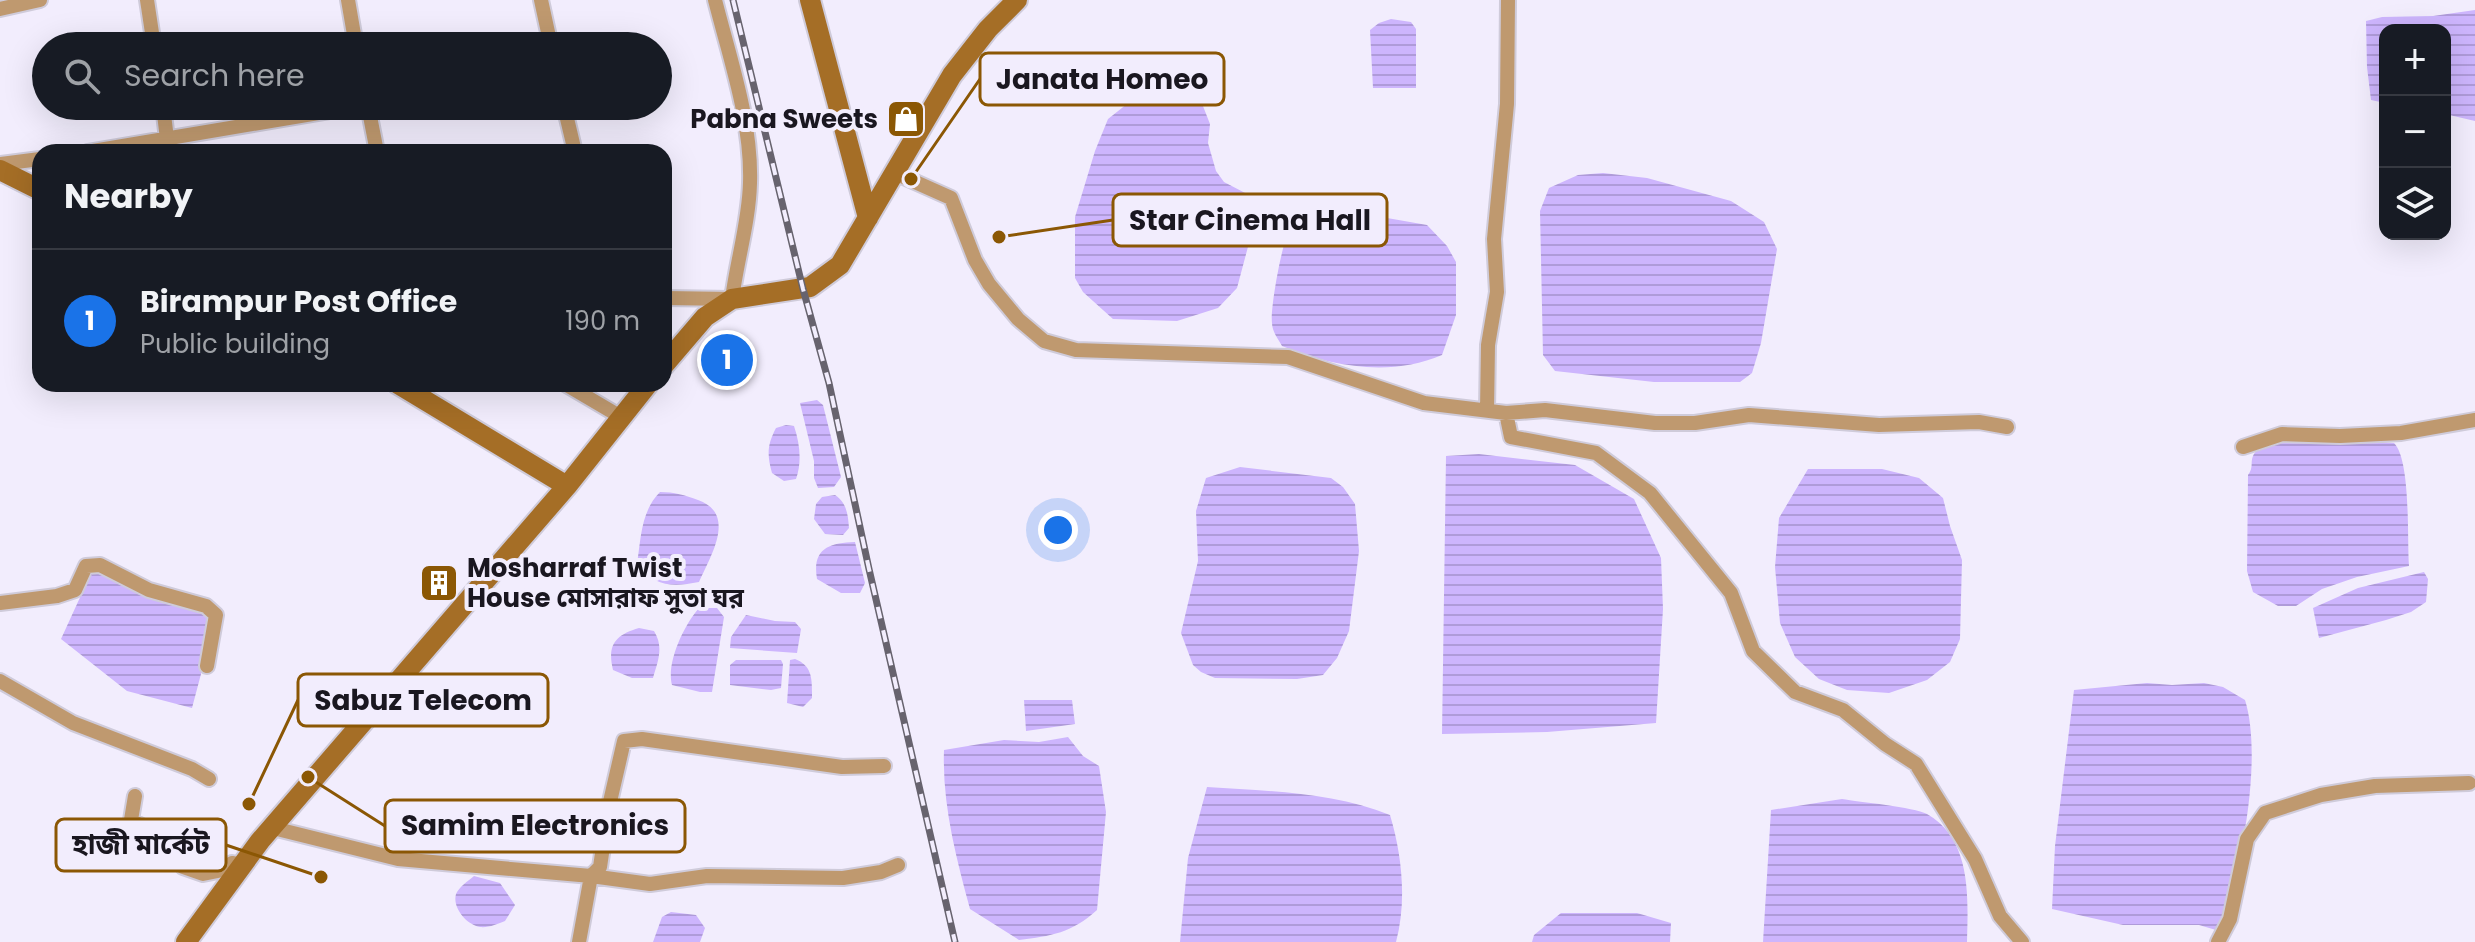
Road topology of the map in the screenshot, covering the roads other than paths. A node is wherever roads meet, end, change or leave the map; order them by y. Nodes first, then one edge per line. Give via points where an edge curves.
1 (40, 0) edge
2 (147, 0) edge
3 (348, 0) edge
4 (541, 0) edge
5 (715, 0) edge
6 (810, 0) edge
7 (1017, 0) edge
8 (1508, 0) edge
9 (0, 9) edge
10 (152, 32) edge
11 (354, 32) edge
12 (548, 32) edge
13 (165, 120) edge
14 (294, 120) edge
15 (371, 120) edge
16 (567, 120) edge
17 (170, 144) edge
18 (180, 144) edge
19 (375, 144) edge
20 (573, 144) edge
21 (32, 160) edge
22 (0, 164) edge
23 (0, 170) edge
24 (895, 173) junction
25 (32, 186) edge
26 (868, 218) junction
27 (672, 298) edge
28 (732, 299) junction
29 (672, 356) edge
30 (411, 392) edge
31 (579, 392) edge
32 (641, 392) edge
33 (1487, 411) junction
34 (1506, 413) junction
35 (621, 417) junction
36 (2475, 420) edge
37 (2007, 427) dead end
38 (2243, 447) dead end
39 (567, 486) junction
40 (0, 603) edge
41 (207, 666) dead end
42 (0, 681) edge
43 (884, 766) dead end
44 (209, 779) dead end
45 (2469, 783) dead end
46 (135, 796) dead end
47 (273, 828) junction
48 (243, 865) junction
49 (898, 865) dead end
50 (591, 876) junction
51 (186, 942) edge
52 (579, 942) edge
53 (2022, 942) edge
54 (2218, 942) edge

1 - 9 street
2 - 10 street
3 - 11 street
4 - 12 street
5 - 28 street via 746,128 750,181
6 - 26 main road
7 - 24 main road via 952,75
8 - 33 street via 1507,104 1494,239 1497,292 1488,345
13 - 17 street
14 - 18 street
15 - 19 street
16 - 20 street
21 - 22 street
23 - 25 main road
24 - 26 main road
24 - 33 street via 951,198 989,284 1044,341 1089,351 1288,357 1424,403
26 - 28 main road via 840,265 825,278 801,289
27 - 28 street
28 - 29 main road via 705,317
30 - 39 main road
31 - 35 street
32 - 35 main road
33 - 34 street
34 - 37 street via 1545,410 1655,423 1749,415
34 - 53 street via 1511,437 1596,453 1650,493 1731,593 1753,651 1762,661 1795,692 1843,710 1916,764 1975,859 2000,916
35 - 39 main road
36 - 38 street via 2401,433 2282,434
39 - 47 main road
40 - 41 street via 75,590 86,566 100,565 149,590 206,606 216,615
42 - 44 street via 73,723
43 - 50 street via 842,767 642,739 624,741 600,867
45 - 54 street via 2375,786 2321,795 2265,813 2247,839 2230,919
46 - 48 street via 131,820 161,837 183,867 203,874 232,863
47 - 48 main road
47 - 50 street via 398,859
48 - 51 main road
49 - 50 street via 843,878 707,876 650,884
50 - 52 street

